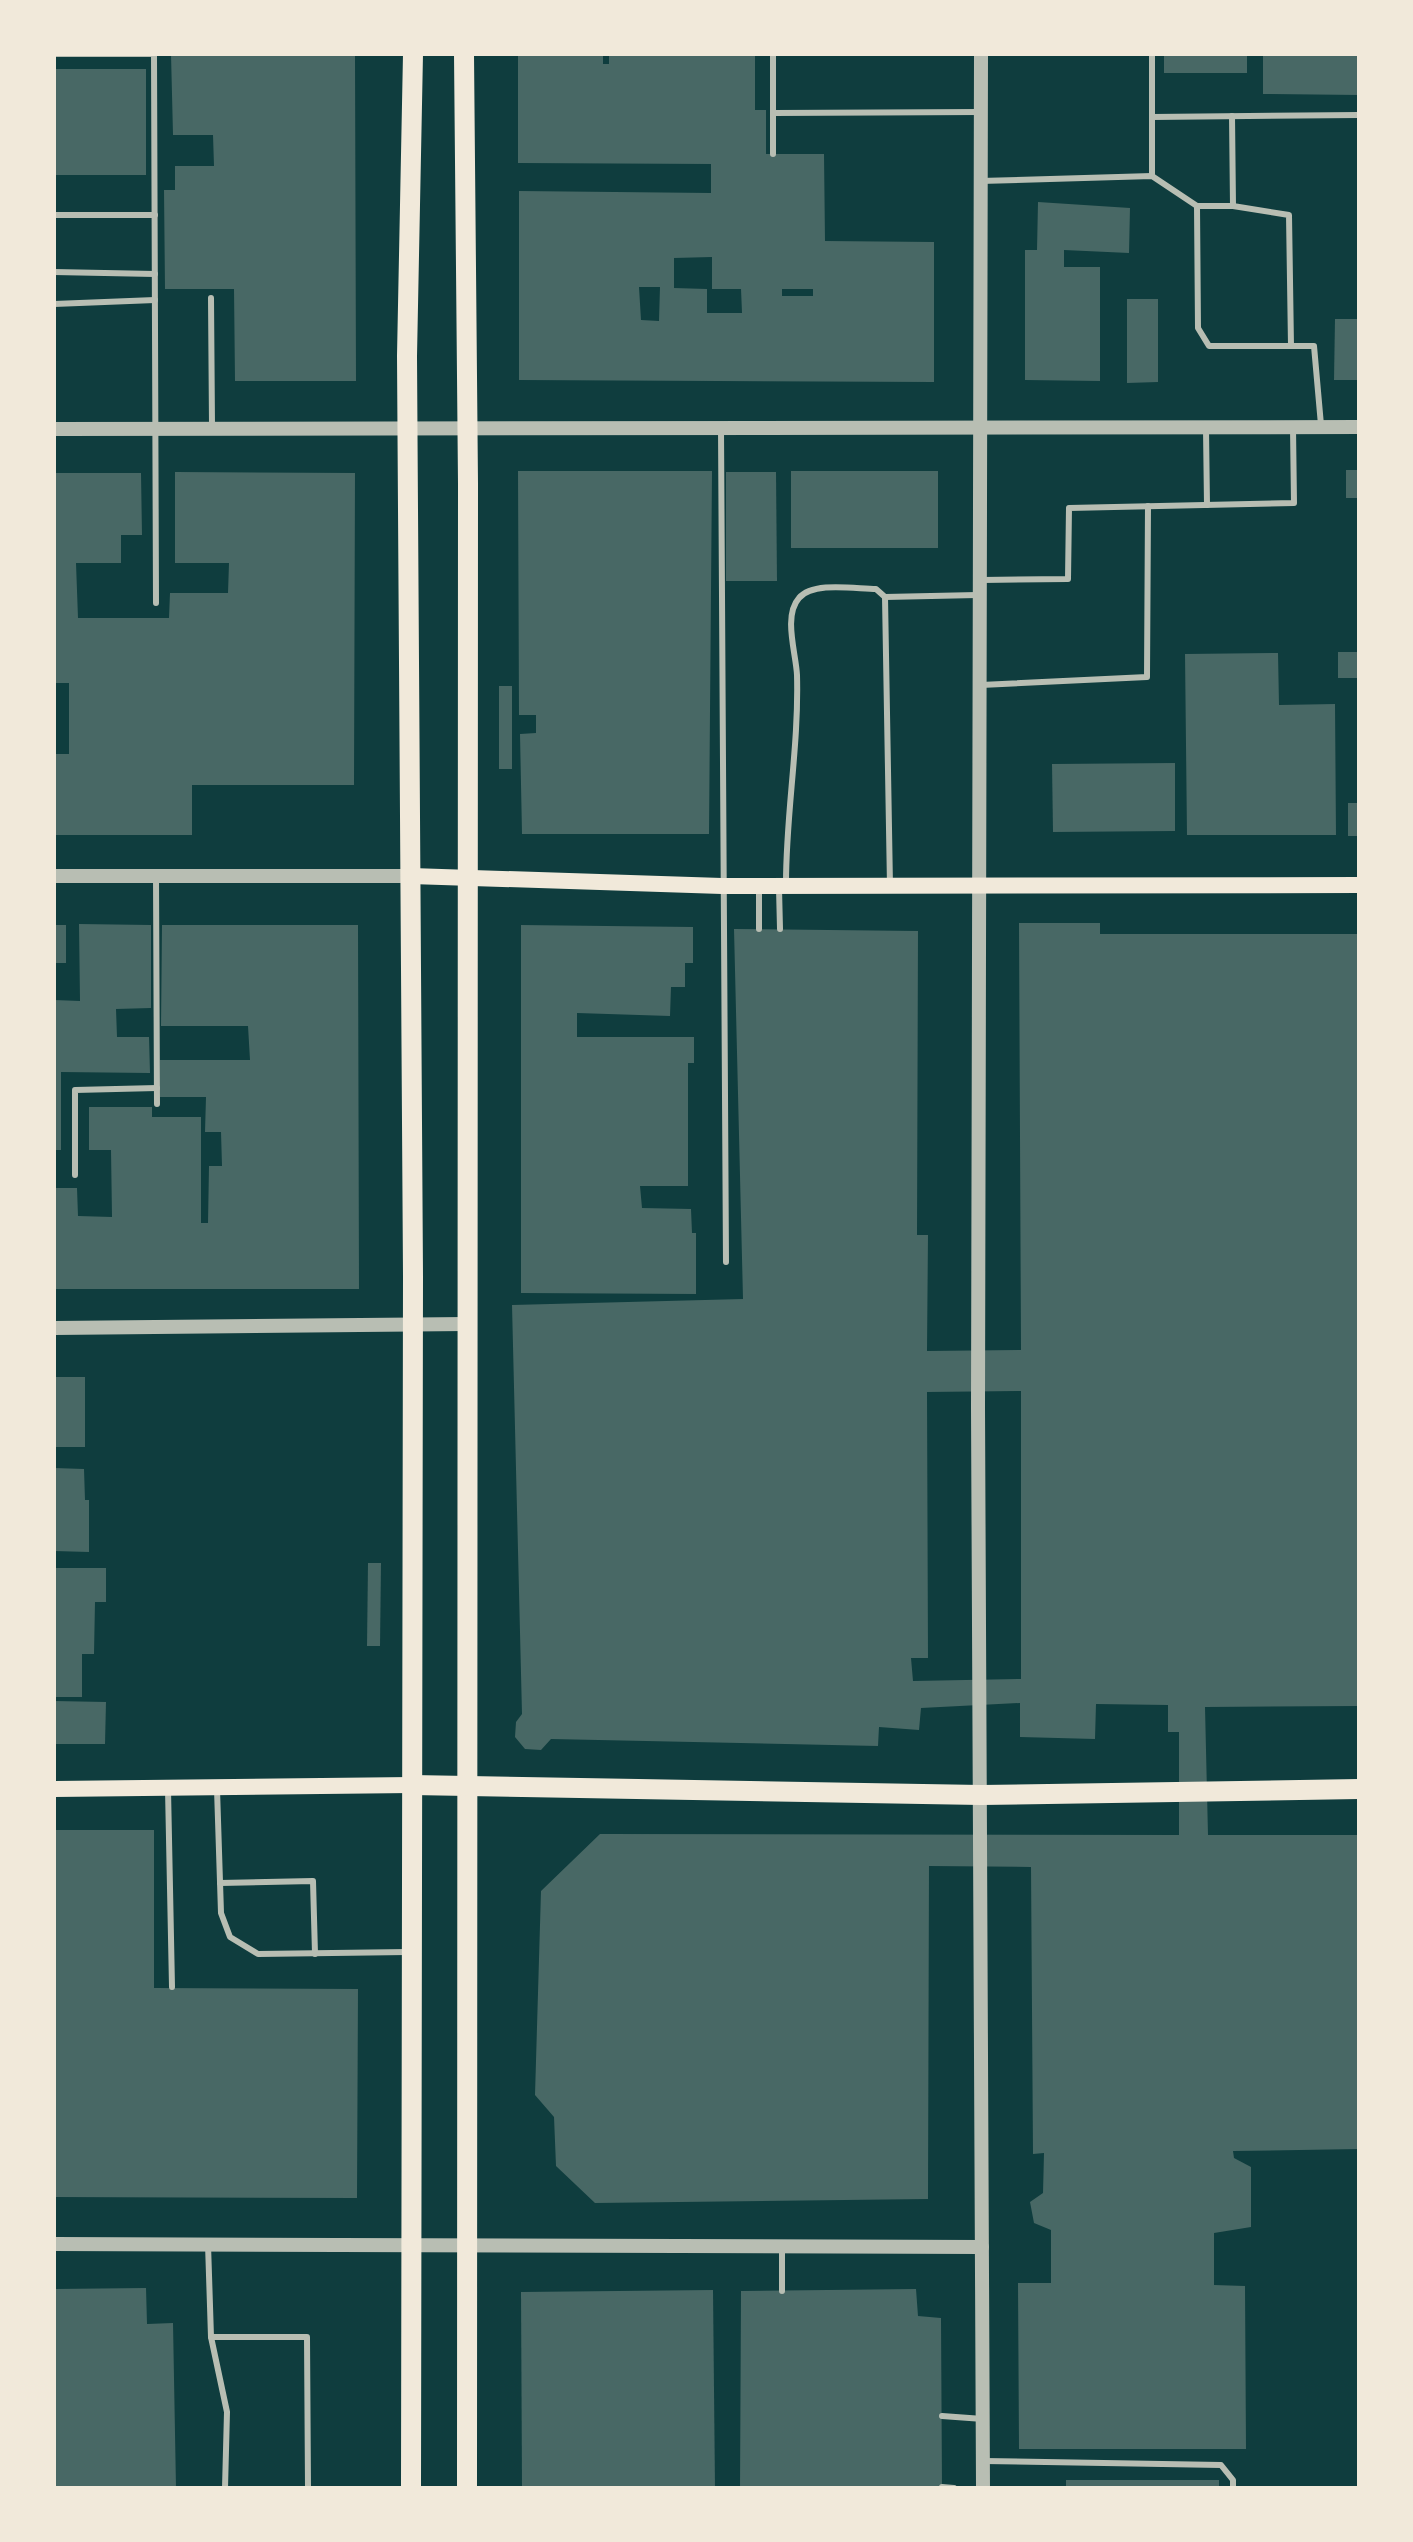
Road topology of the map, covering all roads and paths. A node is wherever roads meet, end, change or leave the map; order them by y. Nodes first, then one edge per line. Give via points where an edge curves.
1 (54, 54) edge
2 (154, 54) edge
3 (413, 54) edge
4 (464, 54) edge
5 (773, 54) edge
6 (981, 54) edge
7 (1152, 54) edge
8 (980, 112) junction
9 (774, 113) junction
10 (1359, 115) edge
11 (1232, 116) junction
12 (1152, 117) junction
13 (773, 154) dead end
14 (1152, 176) junction
15 (980, 181) junction
16 (1197, 206) junction
17 (1233, 206) junction
18 (54, 215) edge
19 (155, 215) junction
20 (54, 272) edge
21 (155, 274) junction
22 (211, 298) dead end
23 (155, 300) junction
24 (54, 304) edge
25 (1291, 346) junction
26 (1359, 427) edge
27 (408, 428) junction
28 (467, 428) junction
29 (1293, 428) junction
30 (1321, 428) junction
31 (54, 429) edge
32 (156, 429) junction
33 (212, 429) junction
34 (721, 429) junction
35 (981, 429) junction
36 (1206, 429) junction
37 (1207, 505) junction
38 (1148, 506) junction
39 (979, 588) junction
40 (885, 597) junction
41 (156, 603) dead end
42 (979, 685) junction
43 (54, 876) edge
44 (156, 876) junction
45 (411, 876) junction
46 (467, 877) junction
47 (783, 885) junction
48 (1359, 885) edge
49 (722, 886) junction
50 (759, 886) junction
51 (890, 886) junction
52 (980, 886) junction
53 (759, 929) dead end
54 (780, 929) dead end
55 (157, 1088) junction
56 (157, 1104) dead end
57 (75, 1175) dead end
58 (726, 1262) dead end
59 (466, 1324) junction
60 (413, 1325) junction
61 (54, 1328) edge
62 (466, 1784) junction
63 (412, 1785) junction
64 (54, 1789) edge
65 (168, 1789) junction
66 (217, 1789) junction
67 (1359, 1789) edge
68 (981, 1795) junction
69 (220, 1883) junction
70 (409, 1952) junction
71 (315, 1954) junction
72 (172, 1987) dead end
73 (54, 2244) edge
74 (208, 2244) junction
75 (410, 2245) junction
76 (466, 2245) junction
77 (782, 2247) junction
78 (982, 2247) junction
79 (782, 2291) dead end
80 (211, 2337) junction
81 (942, 2416) dead end
82 (983, 2419) junction
83 (983, 2461) junction
84 (942, 2487) edge
85 (225, 2488) edge
86 (308, 2488) edge
87 (411, 2488) edge
88 (467, 2488) edge
89 (954, 2488) edge
90 (983, 2488) edge
91 (1233, 2488) edge

1 - 2 lane
2 - 19 lane
3 - 27 main road
4 - 28 main road
5 - 9 lane
6 - 8 street
7 - 12 lane
8 - 9 lane
8 - 15 street
9 - 13 lane
10 - 11 lane
11 - 12 lane
11 - 17 lane
12 - 14 lane
14 - 15 lane
14 - 16 lane
15 - 35 street
16 - 17 lane
16 - 25 lane via 1198,328 1209,346
17 - 25 lane via 1289,215
18 - 19 lane
19 - 21 lane
20 - 21 lane
21 - 23 lane
22 - 33 lane
23 - 24 lane
23 - 32 lane
25 - 30 lane via 1314,346
26 - 30 street
27 - 28 street
27 - 33 street
27 - 45 main road
28 - 34 street
28 - 46 main road
29 - 30 street
29 - 36 street
29 - 37 lane via 1294,503
31 - 32 street
32 - 33 street
32 - 41 lane
34 - 35 street
34 - 49 lane
35 - 36 street
35 - 39 street
36 - 37 lane
37 - 38 lane
38 - 39 lane via 1069,508 1068,579
38 - 42 lane via 1147,677
39 - 40 lane
39 - 42 street
40 - 47 lane via 876,589 811,590 791,612 797,751
40 - 51 lane
42 - 52 street
43 - 44 street
44 - 45 street
44 - 55 lane
45 - 46 main road
45 - 60 main road
46 - 49 main road
46 - 59 main road
47 - 50 main road
47 - 51 main road
47 - 54 lane
48 - 52 main road
49 - 50 main road
49 - 58 lane
50 - 53 lane
51 - 52 main road
52 - 68 street
55 - 56 lane
55 - 57 lane via 75,1090
59 - 60 street
59 - 62 main road
60 - 61 street
60 - 63 main road
62 - 63 main road
62 - 68 main road
62 - 76 main road
63 - 66 main road
63 - 70 main road
64 - 65 main road
65 - 66 main road
65 - 72 lane
66 - 69 lane
67 - 68 main road
68 - 78 street
69 - 71 lane via 225,1925 242,1948 258,1954
69 - 71 lane via 313,1881
70 - 71 lane
70 - 75 main road
73 - 74 street
74 - 75 street
74 - 80 lane
75 - 76 street
75 - 87 main road
76 - 77 street
76 - 88 main road
77 - 78 street
77 - 79 lane
78 - 82 street
80 - 85 lane via 227,2412
80 - 86 lane via 307,2337
81 - 82 lane
82 - 83 street
83 - 90 street
83 - 91 lane via 1221,2465
84 - 89 lane

